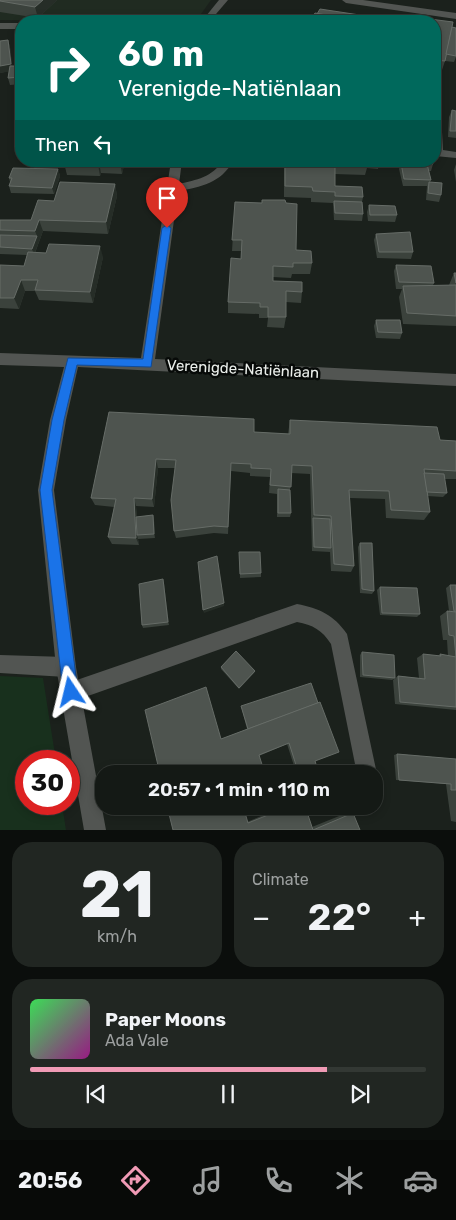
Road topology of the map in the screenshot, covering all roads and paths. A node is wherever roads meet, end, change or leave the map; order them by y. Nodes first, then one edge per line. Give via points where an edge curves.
1 (224, 0) edge
2 (346, 0) edge
3 (211, 15) edge
4 (456, 16) edge
5 (0, 26) edge
6 (15, 26) edge
7 (441, 154) edge
8 (456, 155) edge
9 (176, 167) edge
10 (225, 167) edge
11 (172, 189) junction
12 (0, 358) edge
13 (72, 361) junction
14 (147, 364) junction
15 (456, 380) edge
16 (0, 664) edge
17 (66, 667) junction
18 (71, 692) junction
19 (364, 765) edge
20 (95, 830) edge

1 - 3 street
2 - 4 street
5 - 6 street
7 - 8 street
9 - 11 street
10 - 11 street via 209,181
11 - 14 street
12 - 13 street, Verenigde-Natiënlaan
13 - 14 street, Verenigde-Natiënlaan
13 - 17 street via 46,490
14 - 15 street, Verenigde-Natiënlaan
16 - 17 street
17 - 18 street
18 - 19 street via 297,613 314,616 330,625 340,641
18 - 20 street

